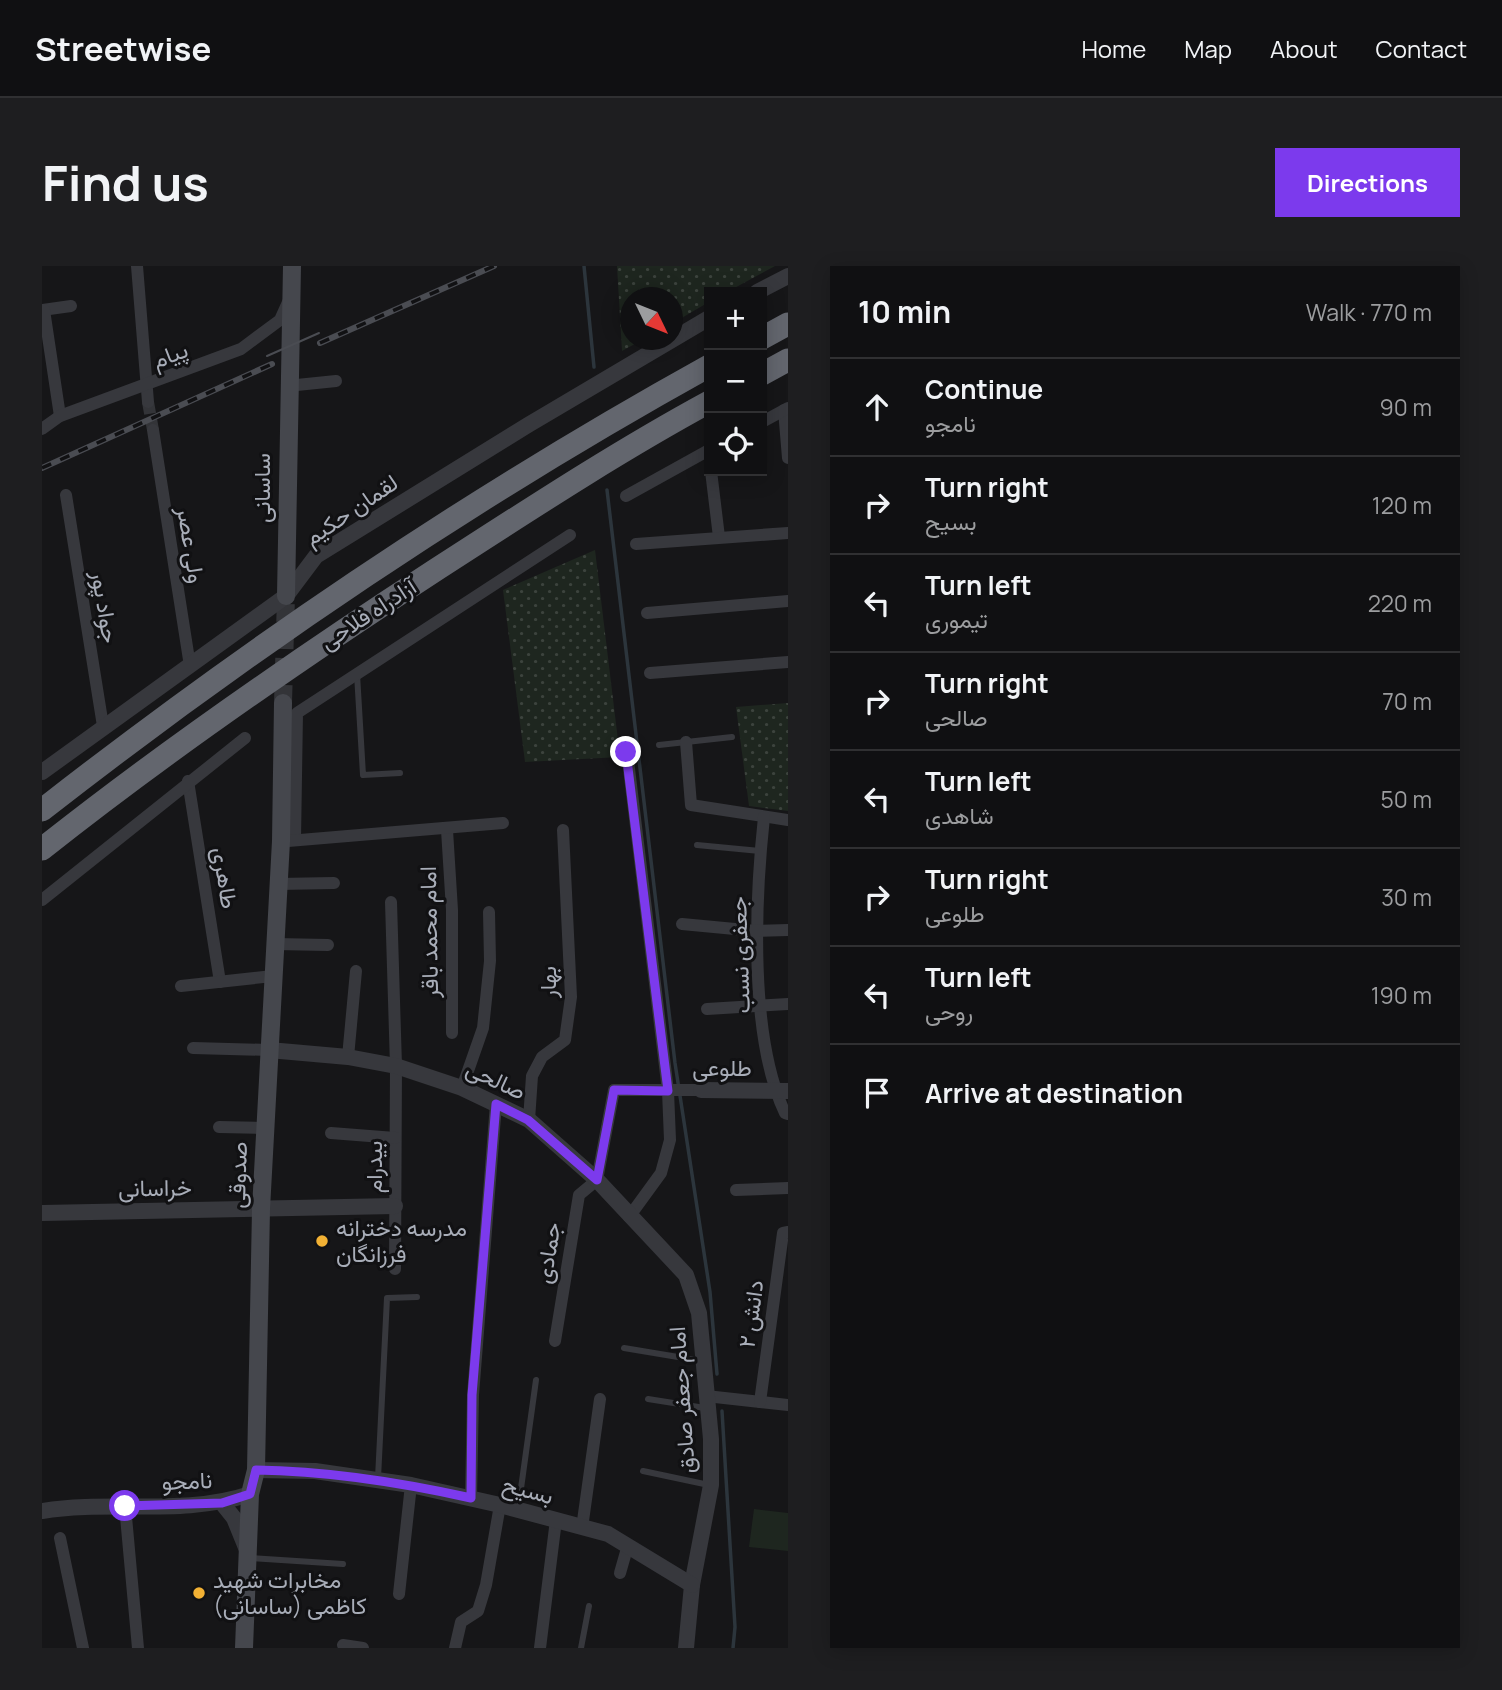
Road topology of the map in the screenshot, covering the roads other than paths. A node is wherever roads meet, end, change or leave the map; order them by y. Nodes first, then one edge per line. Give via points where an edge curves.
1 (137, 266) edge
2 (292, 266) edge
3 (788, 276) edge
4 (767, 287) edge
5 (292, 294) junction
6 (71, 306) dead end
7 (43, 310) edge
8 (704, 321) edge
9 (788, 324) edge
10 (767, 335) edge
11 (788, 360) edge
12 (704, 369) edge
13 (767, 371) edge
14 (336, 381) dead end
15 (288, 383) junction
16 (147, 386) junction
17 (148, 402) tunnel mouth
18 (704, 405) edge
19 (786, 409) edge
20 (60, 416) junction
21 (767, 419) edge
22 (42, 429) edge
23 (153, 430) tunnel mouth
24 (704, 454) edge
25 (788, 458) edge
26 (712, 476) edge
27 (66, 495) dead end
28 (626, 496) dead end
29 (788, 533) edge
30 (570, 535) dead end
31 (719, 537) junction
32 (636, 544) dead end
33 (286, 596) junction
34 (788, 601) edge
35 (648, 613) dead end
36 (788, 662) edge
37 (190, 666) junction
38 (650, 673) dead end
39 (357, 674) junction
40 (283, 703) tunnel mouth
41 (103, 726) junction
42 (732, 737) dead end
43 (245, 738) dead end
44 (686, 742) junction
45 (659, 745) dead end
46 (626, 752) dead end
47 (42, 772) edge
48 (400, 773) dead end
49 (188, 781) junction
50 (42, 810) edge
51 (764, 817) junction
52 (788, 820) edge
53 (503, 823) dead end
54 (447, 830) junction
55 (563, 830) dead end
56 (288, 841) junction
57 (697, 845) dead end
58 (42, 849) edge
59 (760, 851) junction
60 (334, 883) dead end
61 (278, 884) junction
62 (42, 900) edge
63 (391, 902) dead end
64 (489, 912) dead end
65 (682, 924) dead end
66 (788, 930) edge
67 (757, 931) junction
68 (275, 944) junction
69 (328, 945) dead end
70 (356, 971) dead end
71 (273, 976) junction
72 (220, 982) junction
73 (181, 986) dead end
74 (788, 1004) edge
75 (761, 1008) junction
76 (707, 1009) dead end
77 (452, 1033) dead end
78 (193, 1048) dead end
79 (269, 1050) junction
80 (348, 1057) junction
81 (396, 1066) junction
82 (462, 1088) junction
83 (701, 1090) joint
84 (668, 1091) junction
85 (781, 1091) edge
86 (496, 1104) junction
87 (788, 1114) edge
88 (528, 1120) junction
89 (219, 1127) dead end
90 (264, 1128) junction
91 (331, 1133) dead end
92 (395, 1138) junction
93 (597, 1180) junction
94 (788, 1188) edge
95 (736, 1190) dead end
96 (395, 1206) junction
97 (261, 1209) junction
98 (42, 1213) edge
99 (629, 1217) junction
100 (785, 1233) edge
101 (395, 1269) dead end
102 (686, 1275) joint
103 (417, 1297) dead end
104 (555, 1341) dead end
105 (624, 1348) dead end
106 (704, 1362) junction
107 (536, 1380) dead end
108 (600, 1399) dead end
109 (648, 1399) dead end
110 (706, 1402) junction
111 (760, 1402) junction
112 (788, 1405) edge
113 (256, 1470) junction
114 (643, 1471) dead end
115 (378, 1480) junction
116 (411, 1485) junction
117 (711, 1485) junction
118 (250, 1494) junction
119 (471, 1498) junction
120 (222, 1503) junction
121 (500, 1505) junction
122 (125, 1506) junction
123 (42, 1511) edge
124 (518, 1511) junction
125 (556, 1520) junction
126 (582, 1528) junction
127 (60, 1538) dead end
128 (628, 1545) junction
129 (247, 1554) junction
130 (343, 1564) dead end
131 (620, 1573) dead end
132 (692, 1585) junction
133 (399, 1594) dead end
134 (589, 1606) dead end
135 (343, 1646) dead end
136 (83, 1648) edge
137 (138, 1648) edge
138 (244, 1648) edge
139 (363, 1648) edge
140 (455, 1648) edge
141 (540, 1648) edge
142 (582, 1648) edge
143 (684, 1648) edge

1 - 16 street
2 - 5 main road
3 - 4 street
5 - 15 main road, ساسانی
5 - 16 street, پیام via 281,320 241,349
6 - 7 street
7 - 20 street
8 - 33 street, لقمان حکیم via 316,556
9 - 10 highway
11 - 13 highway
12 - 50 highway, آزادراه فلاحی via 636,406 348,588
14 - 15 street
15 - 33 main road, ساسانی
16 - 17 street
16 - 20 street, پیام
18 - 58 highway, آزادراه فلاحی via 497,530 277,673
19 - 21 street
19 - 25 street
20 - 22 street, پیام
23 - 37 street, ولی عصر
24 - 28 street
26 - 31 street
27 - 41 street, جواد پور
29 - 31 street
30 - 39 street
31 - 32 street
33 - 37 street, لقمان حکیم
34 - 35 street
36 - 38 street
37 - 41 street, لقمان حکیم
39 - 48 lane via 363,775
39 - 56 street via 297,713
40 - 56 main road, صدوقی
41 - 47 street, لقمان حکیم
42 - 44 lane
43 - 49 street
44 - 45 lane
44 - 51 street via 691,805
46 - 84 street
49 - 62 street
49 - 72 street, طاهری
51 - 52 street
51 - 59 street, جعفری نسب
53 - 54 street
54 - 56 street
54 - 77 street, امام محمد باقر
55 - 88 street, بهار via 571,997 565,1040 542,1057 532,1076
56 - 61 main road, صدوقی
57 - 59 lane
59 - 67 street, جعفری نسب
60 - 61 street
61 - 68 main road, صدوقی
63 - 81 street, بیدرام
64 - 82 street via 490,961 483,1027
65 - 67 street
66 - 67 street
67 - 75 street, جعفری نسب
68 - 69 street
68 - 71 main road, صدوقی
70 - 80 street
71 - 72 street
71 - 79 main road, صدوقی
72 - 73 street
74 - 75 street
75 - 76 street
75 - 85 street, جعفری نسب
78 - 79 street
79 - 80 street, صالحی
79 - 90 main road, صدوقی
80 - 81 street, صالحی
81 - 82 street, صالحی
81 - 92 street, بیدرام
82 - 86 street, صالحی
83 - 84 street, طلوعی
83 - 85 street, طلوعی
84 - 93 street, طلوعی via 614,1090
84 - 99 street via 670,1140 661,1172
85 - 87 street
86 - 88 street, صالحی
86 - 119 street via 472,1395
88 - 93 street, صالحی
89 - 90 street
90 - 97 main road, صدوقی
91 - 92 street
92 - 96 street, بیدرام
93 - 99 street, صالحی
93 - 104 street, جمادی via 579,1195
94 - 95 street
96 - 97 street, خراسانی
96 - 101 street, بیدرام
97 - 98 street, خراسانی
97 - 113 main road, صدوقی
99 - 102 street, صالحی
100 - 111 street, دانش ۲
102 - 106 street, امام جعفر صادق via 699,1313
103 - 115 lane via 387,1298
105 - 106 lane
106 - 110 street, امام جعفر صادق
107 - 124 lane
108 - 126 street
109 - 110 lane
110 - 111 street
110 - 117 street, امام جعفر صادق
111 - 112 street
113 - 115 street, بسیح via 314,1471
113 - 118 main road, صدوقی
114 - 117 lane
115 - 116 street, بسیح
116 - 119 street, بسیح
116 - 133 street
117 - 132 street, امام جعفر صادق
118 - 120 street, نامجو
118 - 129 main road, صدوقی
119 - 121 street, بسیح
120 - 122 street, نامجو
120 - 129 street via 234,1518
121 - 124 street, بسیح
121 - 140 street via 478,1611 461,1622
122 - 123 street, نامجو
122 - 137 street
124 - 125 street, بسیح
125 - 126 street, بسیح
125 - 141 street
126 - 128 street, بسیح
127 - 136 street
128 - 131 street
128 - 132 street, بسیح
129 - 130 lane
129 - 138 main road, صدوقی
132 - 143 street, امام جعفر صادق
134 - 142 lane
135 - 139 street

